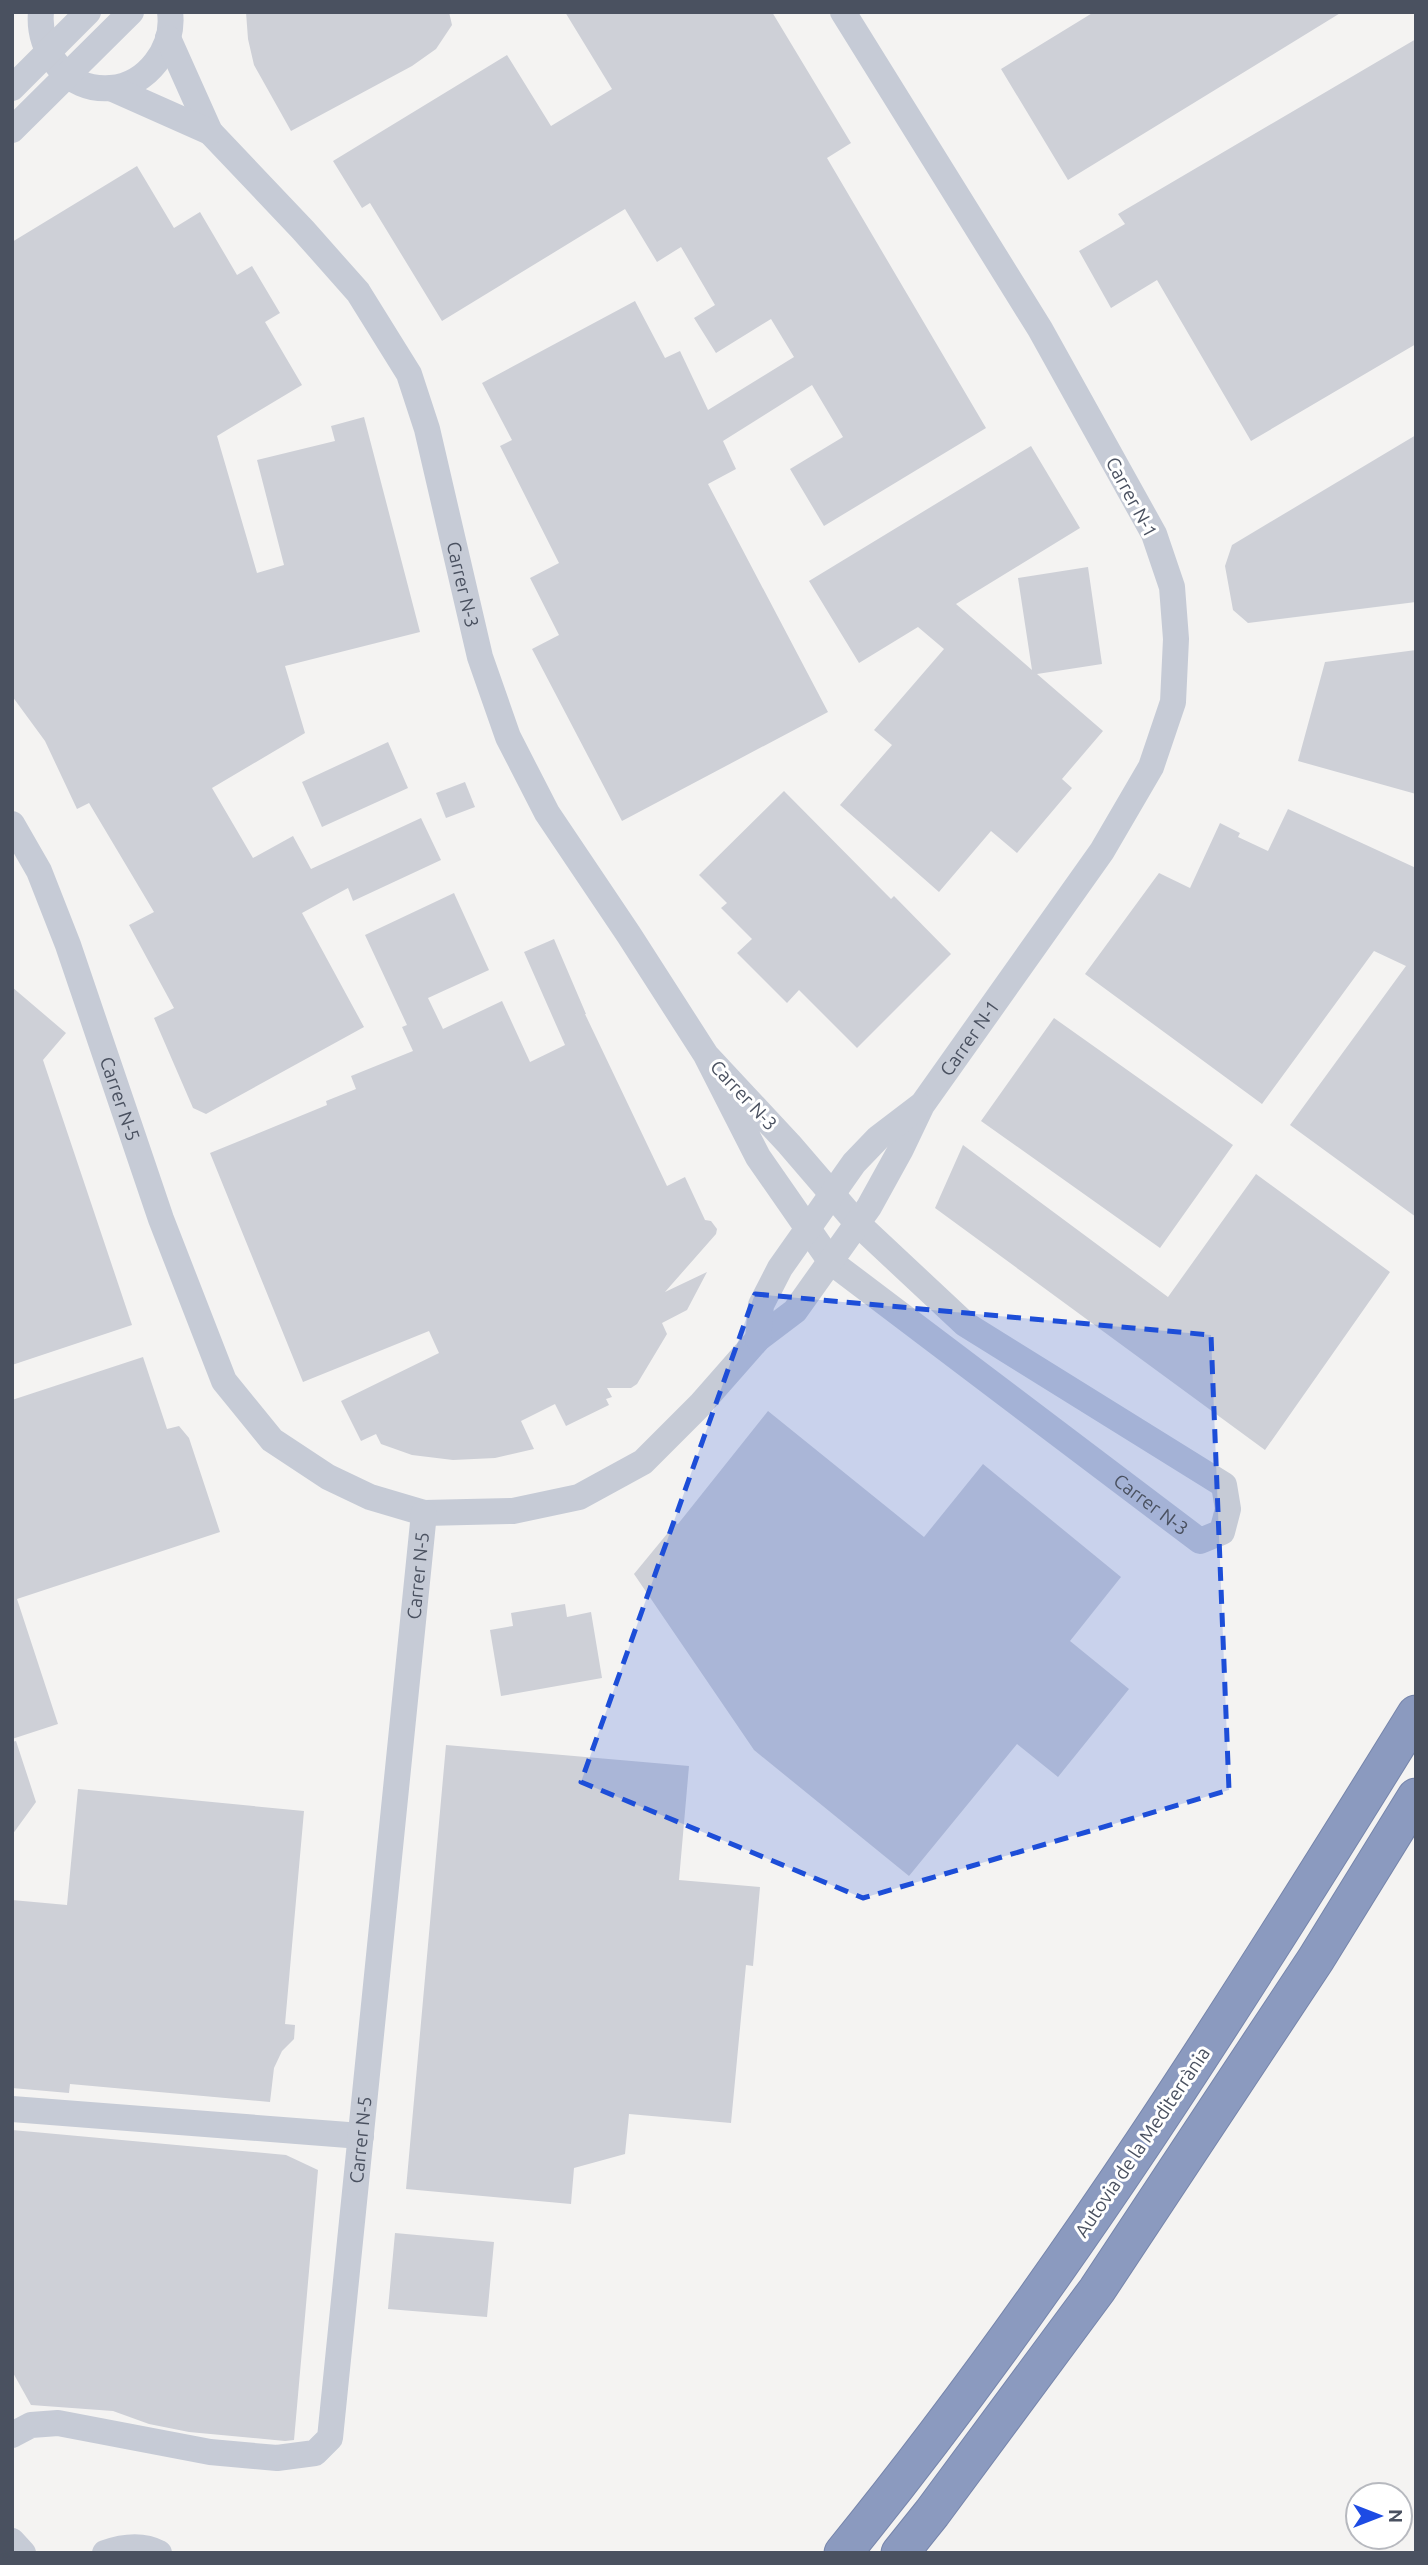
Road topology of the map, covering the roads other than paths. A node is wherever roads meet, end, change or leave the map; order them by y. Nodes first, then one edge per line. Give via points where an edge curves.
1 (41, 12) edge
2 (88, 12) edge
3 (131, 12) edge
4 (843, 12) edge
5 (169, 25) edge
6 (48, 53) junction
7 (68, 75) junction
8 (12, 88) edge
9 (111, 88) junction
10 (12, 130) edge
11 (210, 132) junction
12 (12, 824) edge
13 (706, 1055) junction
14 (922, 1105) junction
15 (832, 1194) junction
16 (858, 1223) junction
17 (808, 1229) junction
18 (831, 1262) junction
19 (758, 1339) junction
20 (424, 1513) junction
21 (1416, 1714) edge
22 (1416, 1797) edge
23 (12, 2109) edge
24 (361, 2136) junction
25 (13, 2431) edge
26 (12, 2541) edge
27 (23, 2553) edge
28 (105, 2553) edge
29 (159, 2553) edge
30 (843, 2553) edge
31 (900, 2553) edge

1 - 6 street via 39,27
2 - 6 street
3 - 7 street
4 - 14 street, Carrer N-1 via 1040,329 1154,534 1171,587 1176,639 1173,702 1151,767 1102,851
5 - 9 street via 164,53 141,78
5 - 11 street
6 - 7 street
6 - 8 street
7 - 9 street via 83,85
7 - 10 street
9 - 11 street
11 - 13 street, Carrer N-3 via 358,292 409,374 427,429 480,657 508,737 547,813
12 - 20 street, Carrer N-5 via 39,871 68,945 161,1219 223,1381 272,1440 328,1477 370,1497
13 - 15 street, Carrer N-3
13 - 17 street, Carrer N-3 via 758,1157
14 - 15 street, Carrer N-1 via 878,1138
14 - 16 street, Carrer N-1
15 - 16 street, Carrer N-3
15 - 17 street, Carrer N-1
16 - 18 street, Carrer N-1
16 - 18 street, Carrer N-3 via 965,1324 1224,1485 1228,1508 1222,1532 1200,1541
17 - 18 street, Carrer N-3
17 - 19 street, Carrer N-1 via 761,1305
18 - 19 street, Carrer N-1 via 795,1311
19 - 20 street, Carrer N-5 via 643,1462 579,1497 513,1511
20 - 24 street, Carrer N-5
21 - 30 highway, Autovia de la Mediterrània via 1278,1938 1062,2264
22 - 31 highway via 1317,1959 1097,2290
23 - 24 street
24 - 25 street, Carrer N-5 via 330,2438 315,2453 276,2458 210,2452 58,2423
26 - 27 street
28 - 29 street via 124,2547

